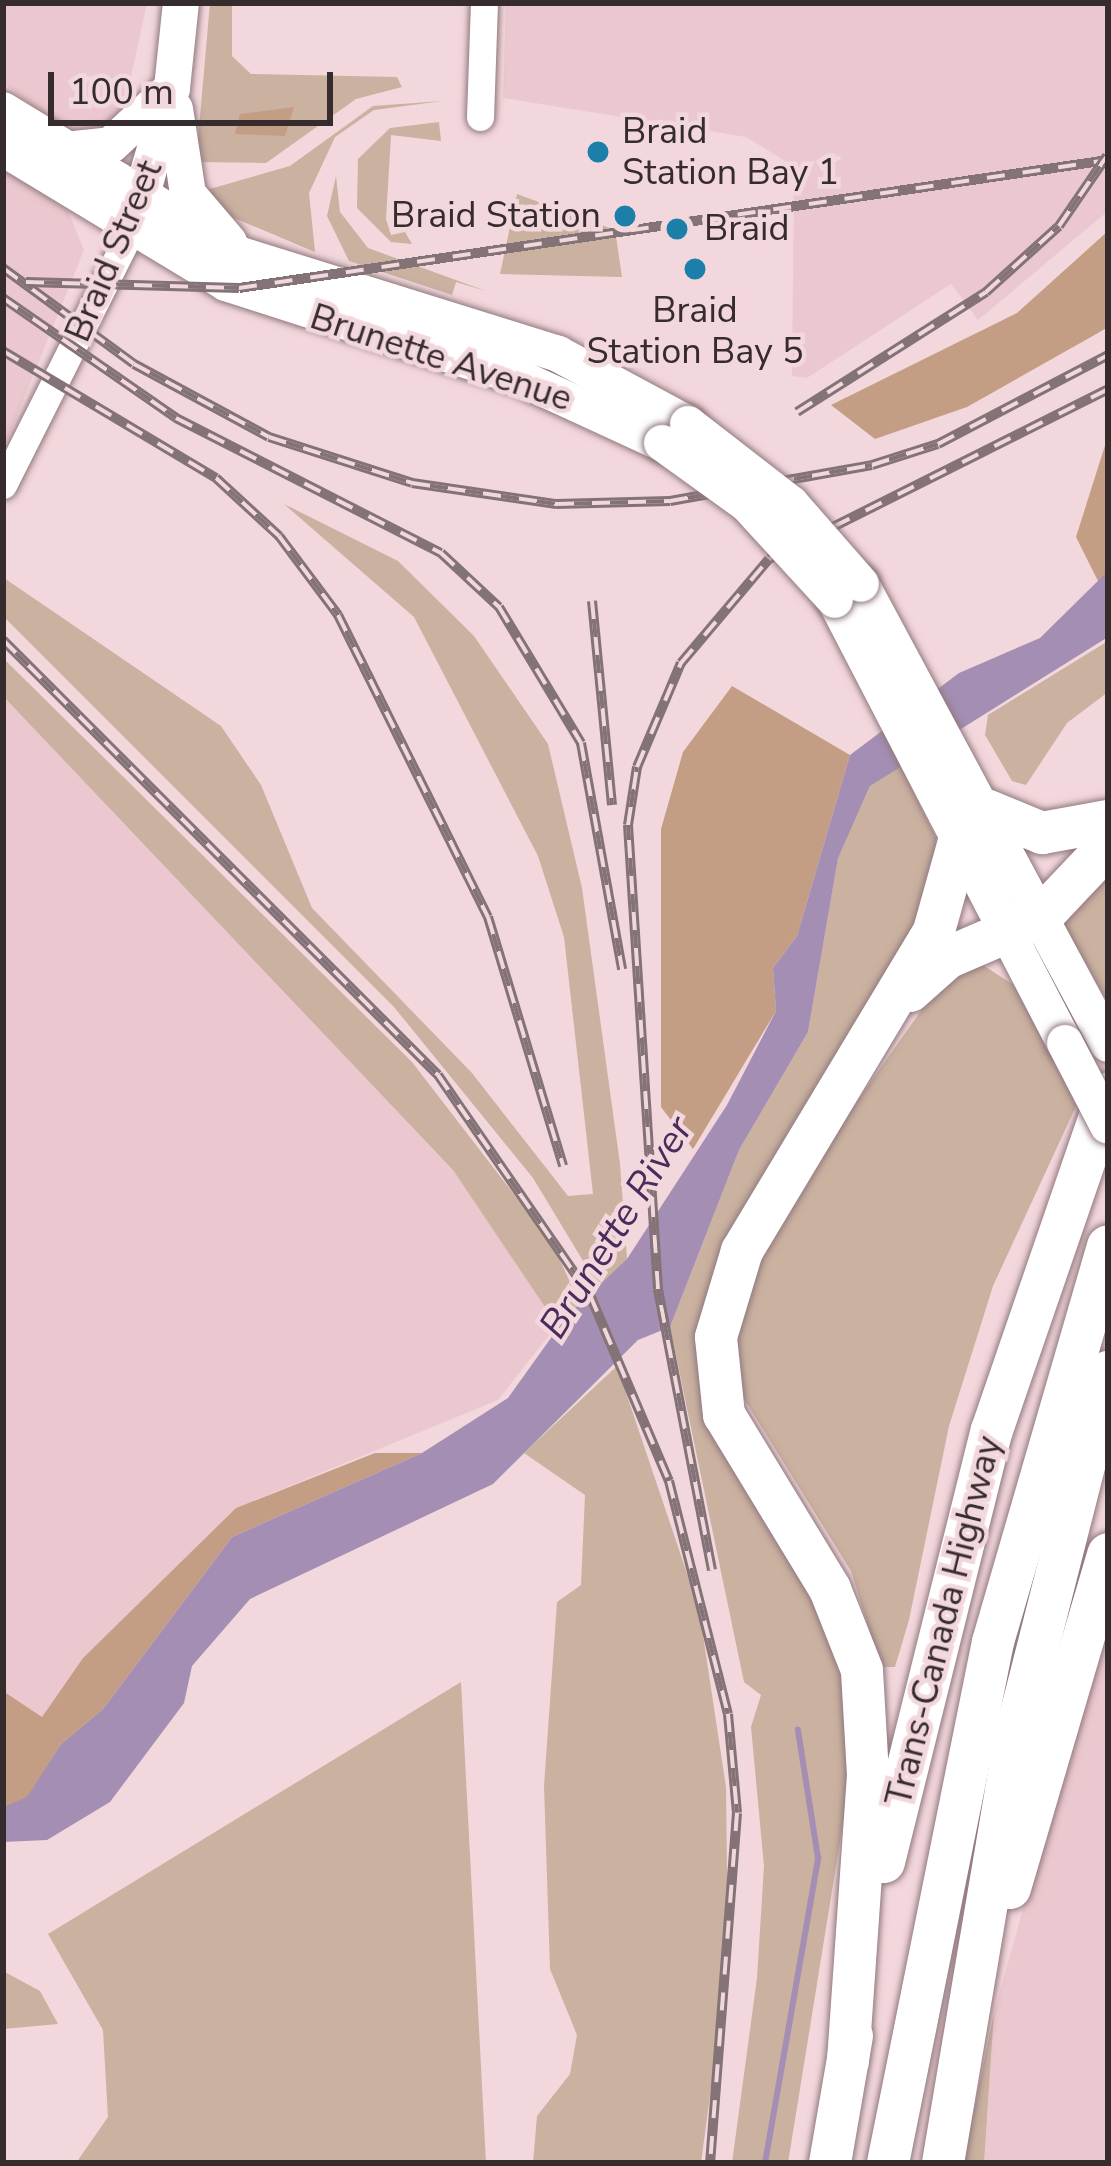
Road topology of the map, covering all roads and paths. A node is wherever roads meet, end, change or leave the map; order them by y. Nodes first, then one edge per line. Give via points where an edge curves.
1 (181, 3) edge
2 (469, 3) edge
3 (484, 3) edge
4 (172, 88) junction
5 (3, 110) edge
6 (3, 148) edge
7 (65, 150) junction
8 (135, 217) junction
9 (242, 255) junction
10 (675, 433) junction
11 (3, 485) edge
12 (886, 652) junction
13 (1108, 821) edge
14 (973, 824) junction
15 (1108, 846) edge
16 (1024, 925) junction
17 (894, 1007) junction
18 (1108, 1044) edge
19 (1108, 1093) edge
20 (1108, 1126) edge
21 (1108, 1246) edge
22 (1108, 1372) edge
23 (1108, 1554) edge
24 (848, 2061) junction
25 (946, 2145) edge
26 (830, 2163) edge
27 (888, 2163) edge

1 - 4 main road, Braid Street
2 - 3 street via 472,117
4 - 7 main road via 111,145
4 - 8 main road, Braid Street
4 - 9 main road via 188,194
5 - 7 main road, Brunette Avenue
6 - 8 main road, Brunette Avenue
7 - 8 main road, Brunette Avenue
8 - 9 main road, Brunette Avenue
8 - 10 main road, Brunette Avenue via 272,303
8 - 11 street, Braid Street
9 - 10 main road, Brunette Avenue via 558,354
10 - 12 main road, Brunette Avenue, bridge via 791,504
12 - 14 main road, Brunette Avenue via 934,786
12 - 14 main road, Brunette Avenue via 964,764
13 - 14 highway via 1042,833
14 - 16 main road, Brunette Avenue
14 - 17 highway via 950,895
15 - 16 highway
16 - 17 highway via 947,958
16 - 18 main road, Brunette Avenue via 1083,995
16 - 20 main road, Brunette Avenue, bridge via 1065,1043
17 - 24 highway via 742,1251 716,1337 724,1415 830,1589 862,1670 868,1775
19 - 24 highway, Trans-Canada Highway via 955,1564
21 - 27 highway, Trans-Canada Highway via 993,1642
22 - 25 highway via 1014,1741
23 - 25 highway
24 - 26 highway, Trans-Canada Highway

